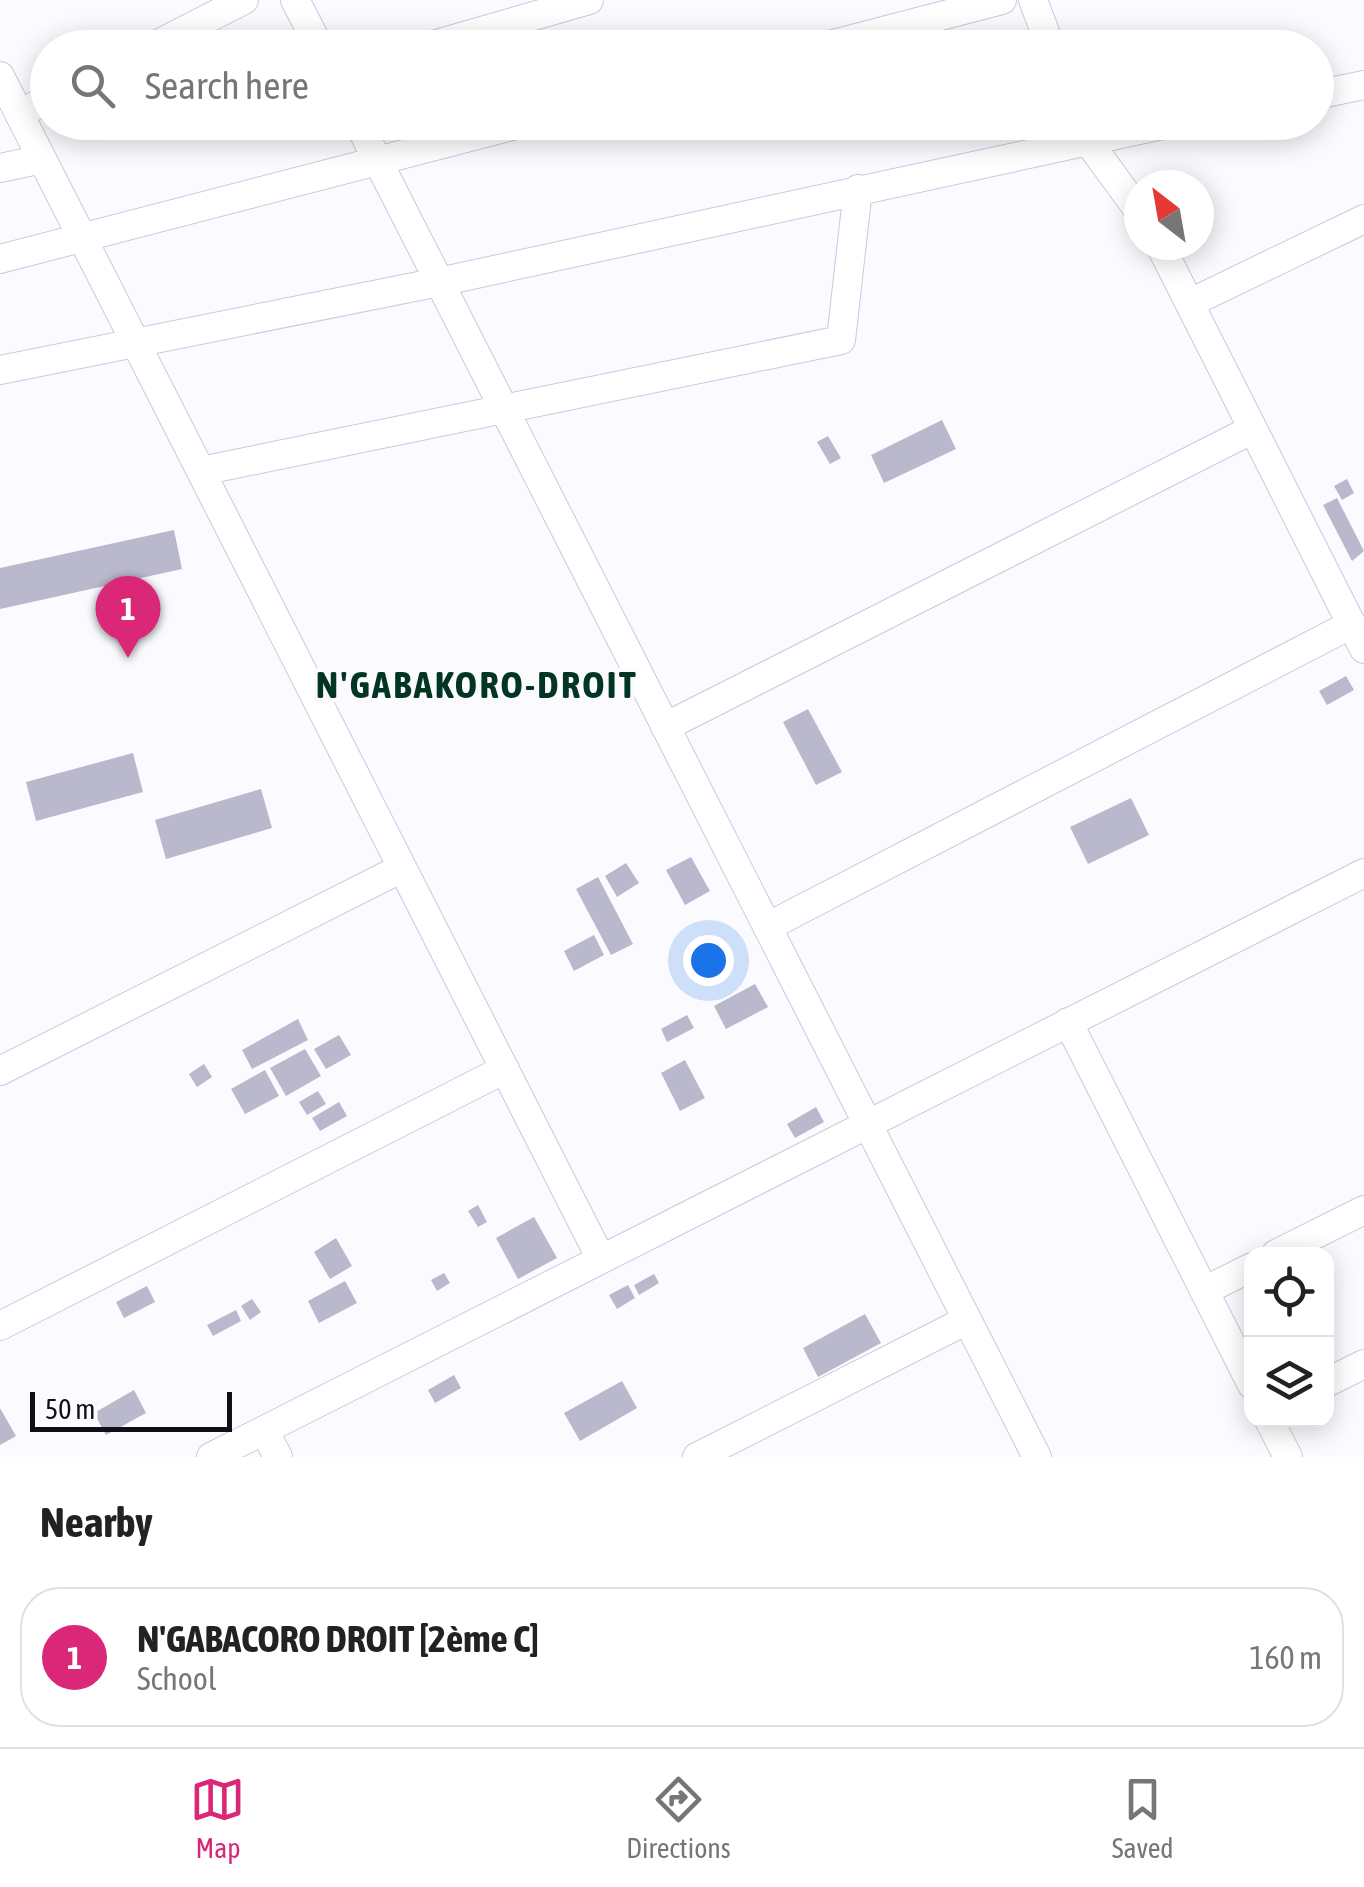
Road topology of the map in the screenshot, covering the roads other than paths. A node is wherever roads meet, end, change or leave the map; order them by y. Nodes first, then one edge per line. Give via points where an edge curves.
1 (244, 0) edge
2 (296, 0) edge
3 (588, 0) edge
4 (1002, 0) edge
5 (1033, 0) edge
6 (185, 30) edge
7 (311, 30) edge
8 (485, 30) edge
9 (887, 30) edge
10 (1045, 30) edge
11 (0, 76) edge
12 (1364, 85) edge
13 (1334, 91) edge
14 (30, 108) edge
15 (19, 114) junction
16 (30, 135) edge
17 (33, 140) edge
18 (367, 140) edge
19 (458, 140) edge
20 (1048, 140) edge
21 (1089, 140) edge
22 (42, 158) junction
23 (377, 161) junction
24 (0, 168) edge
25 (858, 189) junction
26 (1124, 190) edge
27 (1364, 219) edge
28 (82, 238) junction
29 (0, 258) edge
30 (1168, 260) edge
31 (438, 282) junction
32 (1190, 303) junction
33 (137, 344) junction
34 (0, 370) edge
35 (503, 409) junction
36 (1254, 429) junction
37 (201, 471) junction
38 (1358, 637) edge
39 (665, 727) junction
40 (402, 868) junction
41 (1364, 872) edge
42 (767, 927) junction
43 (1068, 1022) junction
44 (505, 1069) junction
45 (0, 1071) edge
46 (867, 1124) junction
47 (1364, 1210) edge
48 (1290, 1247) edge
49 (601, 1259) junction
50 (1244, 1271) edge
51 (1204, 1291) junction
52 (967, 1320) junction
53 (0, 1326) edge
54 (1364, 1364) edge
55 (1244, 1369) edge
56 (1334, 1379) edge
57 (1273, 1427) edge
58 (264, 1430) junction
59 (211, 1457) edge
60 (278, 1457) edge
61 (697, 1457) edge
62 (1037, 1457) edge
63 (1288, 1457) edge

1 - 6 street
2 - 7 street
3 - 8 street
4 - 9 street
5 - 10 street
11 - 15 street
12 - 13 street
14 - 15 street
15 - 16 street
17 - 22 street
18 - 23 street
19 - 23 street
20 - 25 street
21 - 26 street
22 - 24 street
22 - 28 street
23 - 28 street
23 - 31 street
25 - 31 street
25 - 35 street via 841,340
27 - 32 street
28 - 29 street
28 - 33 street
30 - 32 street
31 - 33 street
31 - 35 street
32 - 36 street
33 - 34 street
33 - 37 street
35 - 37 street
35 - 39 street
36 - 38 street
36 - 39 street
37 - 40 street
38 - 42 street
39 - 42 street
40 - 44 street
40 - 45 street
41 - 43 street
42 - 46 street
43 - 46 street
43 - 51 street
44 - 49 street
44 - 53 street
46 - 49 street
46 - 52 street
47 - 48 street
49 - 58 street
50 - 51 street
51 - 55 street
52 - 61 street
52 - 62 street
54 - 56 street
57 - 63 street
58 - 59 street
58 - 60 street

